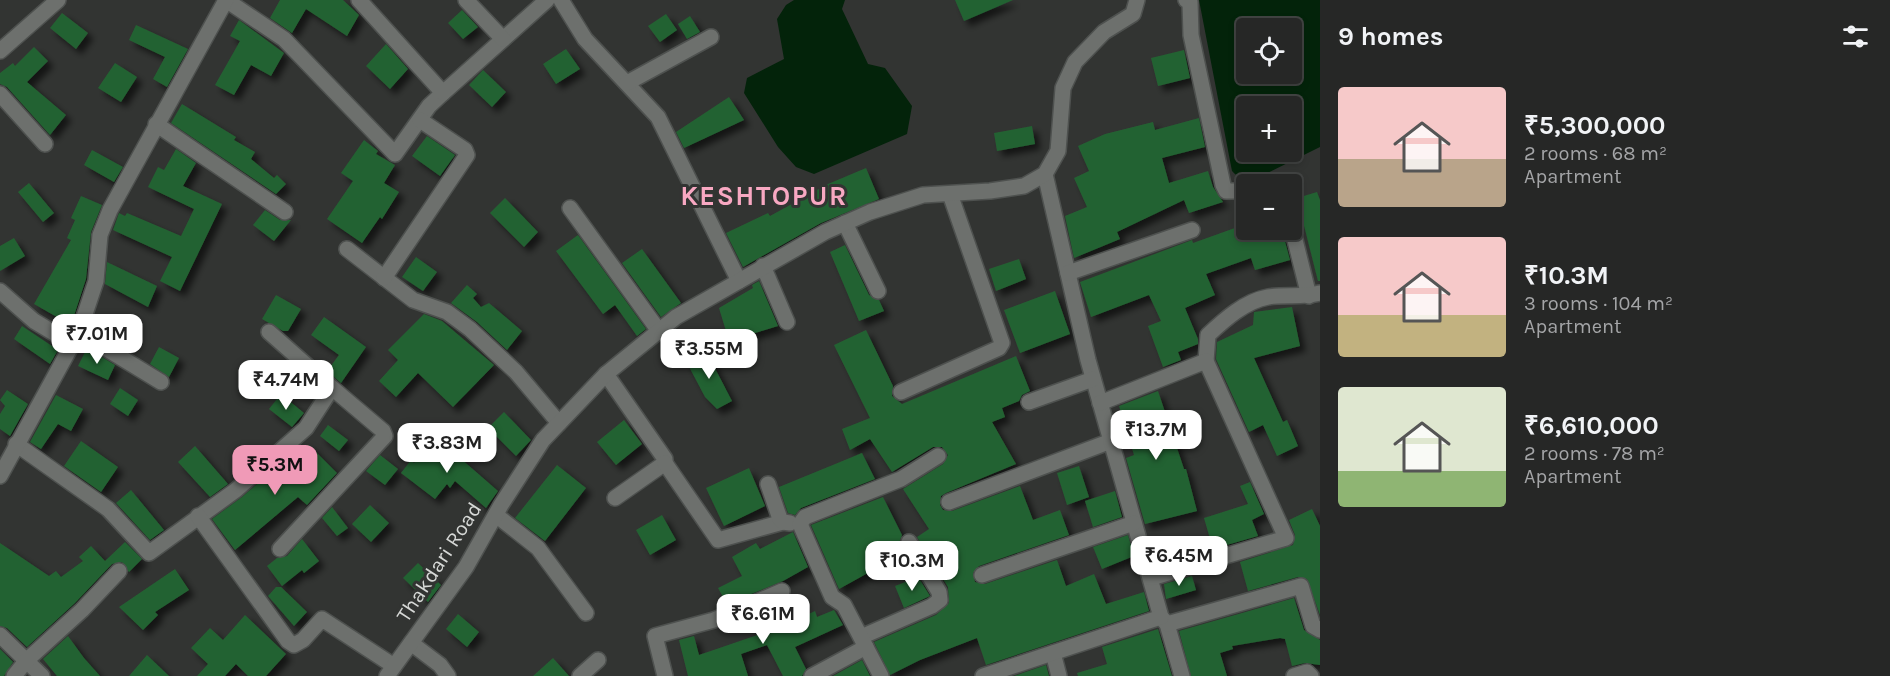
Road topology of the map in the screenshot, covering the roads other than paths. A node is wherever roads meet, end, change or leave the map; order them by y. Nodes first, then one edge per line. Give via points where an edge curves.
1 (58, 0) edge
2 (226, 0) edge
3 (359, 0) edge
4 (466, 0) edge
5 (547, 0) edge
6 (561, 0) edge
7 (1137, 0) edge
8 (1186, 0) edge
9 (711, 37) dead end
10 (503, 39) junction
11 (0, 51) edge
12 (627, 83) junction
13 (443, 93) junction
14 (0, 94) edge
15 (420, 120) junction
16 (156, 124) junction
17 (45, 144) dead end
18 (1045, 174) junction
19 (1236, 191) edge
20 (950, 194) junction
21 (570, 208) dead end
22 (285, 212) dead end
23 (845, 223) junction
24 (1192, 230) dead end
25 (1296, 240) edge
26 (347, 249) dead end
27 (763, 266) junction
28 (1068, 273) junction
29 (384, 278) junction
30 (739, 281) junction
31 (0, 291) edge
32 (878, 291) dead end
33 (1314, 294) edge
34 (788, 322) dead end
35 (659, 331) junction
36 (268, 332) dead end
37 (76, 338) junction
38 (1206, 361) junction
39 (606, 374) junction
40 (1093, 379) junction
41 (161, 382) dead end
42 (331, 387) junction
43 (901, 392) dead end
44 (1029, 402) dead end
45 (1100, 403) junction
46 (559, 423) junction
47 (1111, 441) junction
48 (16, 444) junction
49 (938, 456) dead end
50 (665, 463) junction
51 (0, 476) edge
52 (768, 484) dead end
53 (615, 498) dead end
54 (949, 502) dead end
55 (496, 515) junction
56 (198, 516) junction
57 (802, 520) junction
58 (783, 522) junction
59 (1134, 523) junction
60 (909, 542) dead end
61 (280, 549) dead end
62 (119, 571) dead end
63 (982, 575) dead end
64 (1151, 579) junction
65 (782, 591) dead end
66 (586, 613) dead end
67 (1164, 621) junction
68 (1320, 630) edge
69 (0, 635) edge
70 (864, 642) junction
71 (411, 643) junction
72 (1053, 653) junction
73 (27, 660) junction
74 (598, 660) dead end
75 (390, 671) edge
76 (14, 676) edge
77 (42, 676) edge
78 (448, 676) edge
79 (580, 676) edge
80 (665, 676) edge
81 (812, 676) edge
82 (881, 676) edge
83 (982, 676) edge
84 (1059, 676) edge
85 (1182, 676) edge
86 (1294, 676) edge
87 (1311, 676) edge

1 - 11 street
2 - 15 street via 284,39 391,152 399,151
2 - 16 street
3 - 13 street
4 - 10 street
5 - 10 street
6 - 12 street via 585,39
7 - 18 street via 1133,14 1104,32 1074,62 1063,88 1058,152
8 - 19 street via 1190,2 1191,35 1223,185 1226,191
9 - 12 street
10 - 13 street
12 - 30 street via 658,117
13 - 15 street
14 - 17 street
15 - 29 street via 467,155
16 - 22 street
16 - 37 street via 100,236 96,281
18 - 20 street, Thakdari Road via 1024,186
18 - 28 street
20 - 23 street, Thakdari Road via 922,195
20 - 43 street via 1002,343 999,348
21 - 35 street
23 - 27 street, Thakdari Road
23 - 32 street
24 - 28 street
25 - 33 street
26 - 29 street
27 - 30 street, Thakdari Road
27 - 34 street
28 - 40 street
29 - 46 street via 414,300 447,312 470,329 516,372
30 - 35 street, Thakdari Road
31 - 37 street via 34,321
33 - 38 street via 1267,297 1240,310 1208,335
35 - 39 street, Thakdari Road
36 - 42 street
37 - 41 street
37 - 48 street
38 - 45 street
38 - 64 street via 1286,538
39 - 46 street, Thakdari Road
39 - 50 street
40 - 44 street
40 - 45 street
42 - 56 street via 306,428 236,490
42 - 61 street via 385,436
45 - 47 street
46 - 55 street, Thakdari Road via 543,440
47 - 54 street
47 - 59 street
48 - 51 street
48 - 56 street via 108,509 149,553
49 - 57 street via 901,479
50 - 53 street
50 - 58 street via 718,540
52 - 58 street
55 - 66 street via 538,548
55 - 71 street, Thakdari Road via 466,567
56 - 75 street via 288,641 294,645 303,640 322,619
57 - 58 street
57 - 70 street via 800,524 832,597 844,605
59 - 63 street
59 - 64 street
60 - 70 street via 940,600
62 - 73 street
64 - 67 street
65 - 80 street via 714,620 655,636
67 - 68 street via 1301,586 1313,626
67 - 72 street
67 - 85 street
69 - 73 street
70 - 81 street
70 - 82 street
71 - 75 street, Thakdari Road
71 - 78 street
72 - 83 street
72 - 84 street
73 - 76 street
73 - 77 street
74 - 79 street
86 - 87 street via 1307,672

